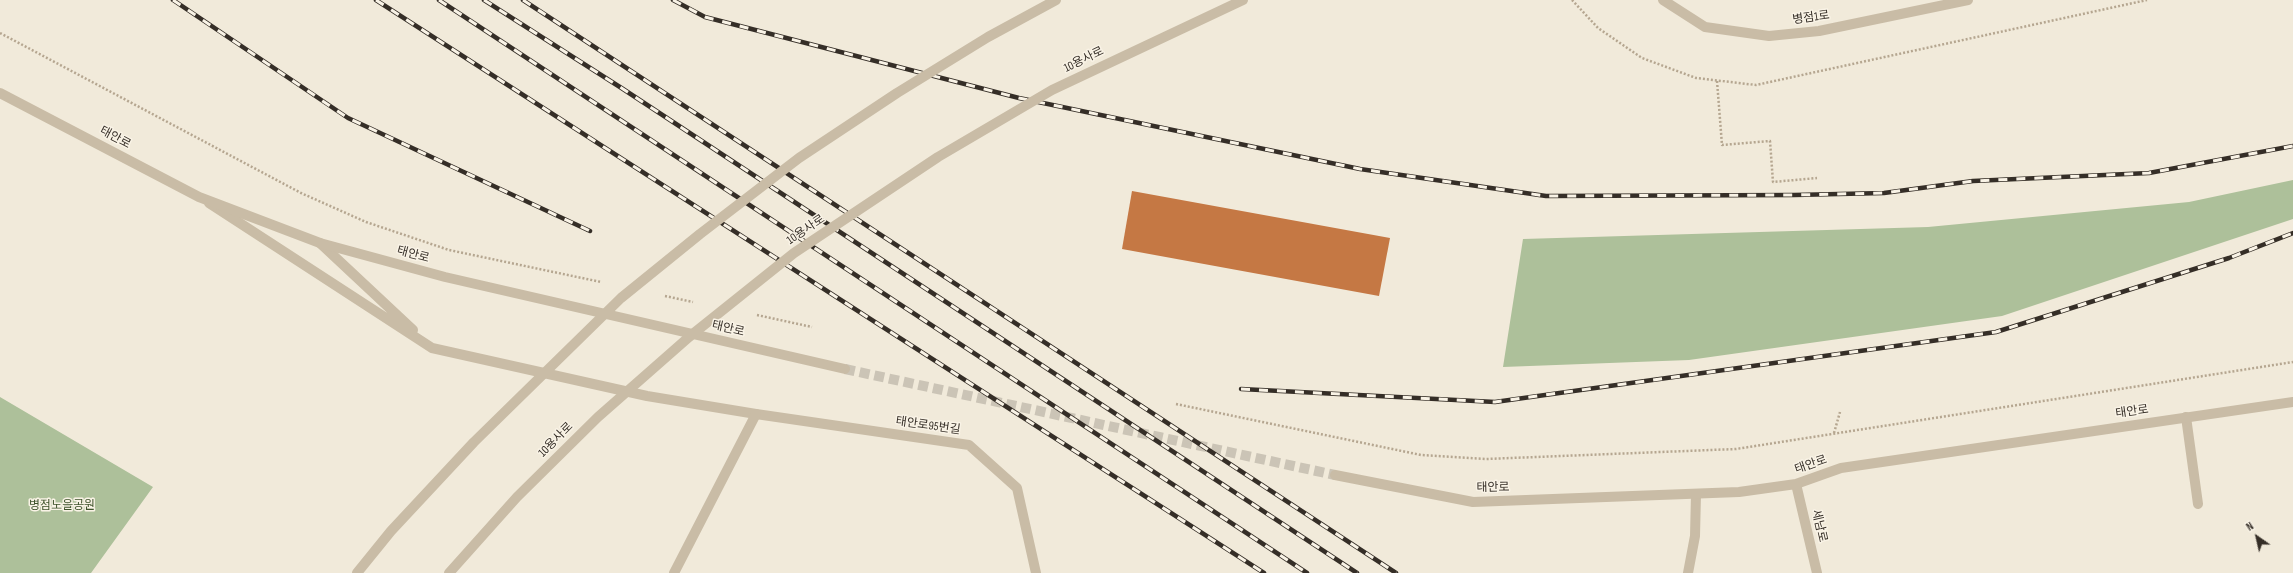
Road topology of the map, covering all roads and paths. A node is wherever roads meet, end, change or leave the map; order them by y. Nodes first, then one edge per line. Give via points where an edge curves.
1 (1056, 0) edge
2 (1243, 0) edge
3 (1663, 0) edge
4 (1968, 0) edge
5 (0, 33) edge
6 (1717, 81) dead end
7 (0, 93) edge
8 (1817, 178) dead end
9 (199, 197) junction
10 (320, 243) junction
11 (603, 283) dead end
12 (657, 294) dead end
13 (696, 302) dead end
14 (750, 314) dead end
15 (812, 327) dead end
16 (432, 348) junction
17 (2293, 362) edge
18 (845, 370) tunnel mouth
19 (2293, 402) edge
20 (1176, 404) dead end
21 (1840, 412) dead end
22 (756, 414) junction
23 (2186, 417) junction
24 (1834, 433) junction
25 (1335, 475) tunnel mouth
26 (1796, 484) junction
27 (1696, 494) junction
28 (2198, 504) dead end
29 (357, 573) edge
30 (449, 573) edge
31 (674, 573) edge
32 (1036, 573) edge
33 (1688, 573) edge
34 (1817, 573) edge

1 - 29 street, bridge via 988,37 896,93 799,158 621,298 474,442 391,531
2 - 30 street, 10용사로, bridge via 1052,90 938,157 794,253 689,338 598,417 517,497
3 - 4 street, 병점1로 via 1705,27 1769,36 1819,31
5 - 11 path via 301,193 366,222 449,250
6 - 8 path via 1722,145 1770,141 1773,182
7 - 9 street, 태안로
9 - 10 street, 태안로
9 - 16 street
10 - 16 street
10 - 18 street, 태안로 via 445,277
12 - 13 path
14 - 15 path
16 - 22 street, 태안로95번길 via 647,396
17 - 24 path
19 - 23 street, 태안로
20 - 24 path via 1421,455 1486,458 1736,449
21 - 24 path
22 - 31 street
22 - 32 street, 태안로95번길 via 969,445 1017,488
23 - 26 street, 태안로 via 1841,468
23 - 28 street
25 - 27 street, 태안로 via 1473,502
26 - 27 street, 태안로 via 1739,492
26 - 34 street, 세남로
27 - 33 street via 1695,536

